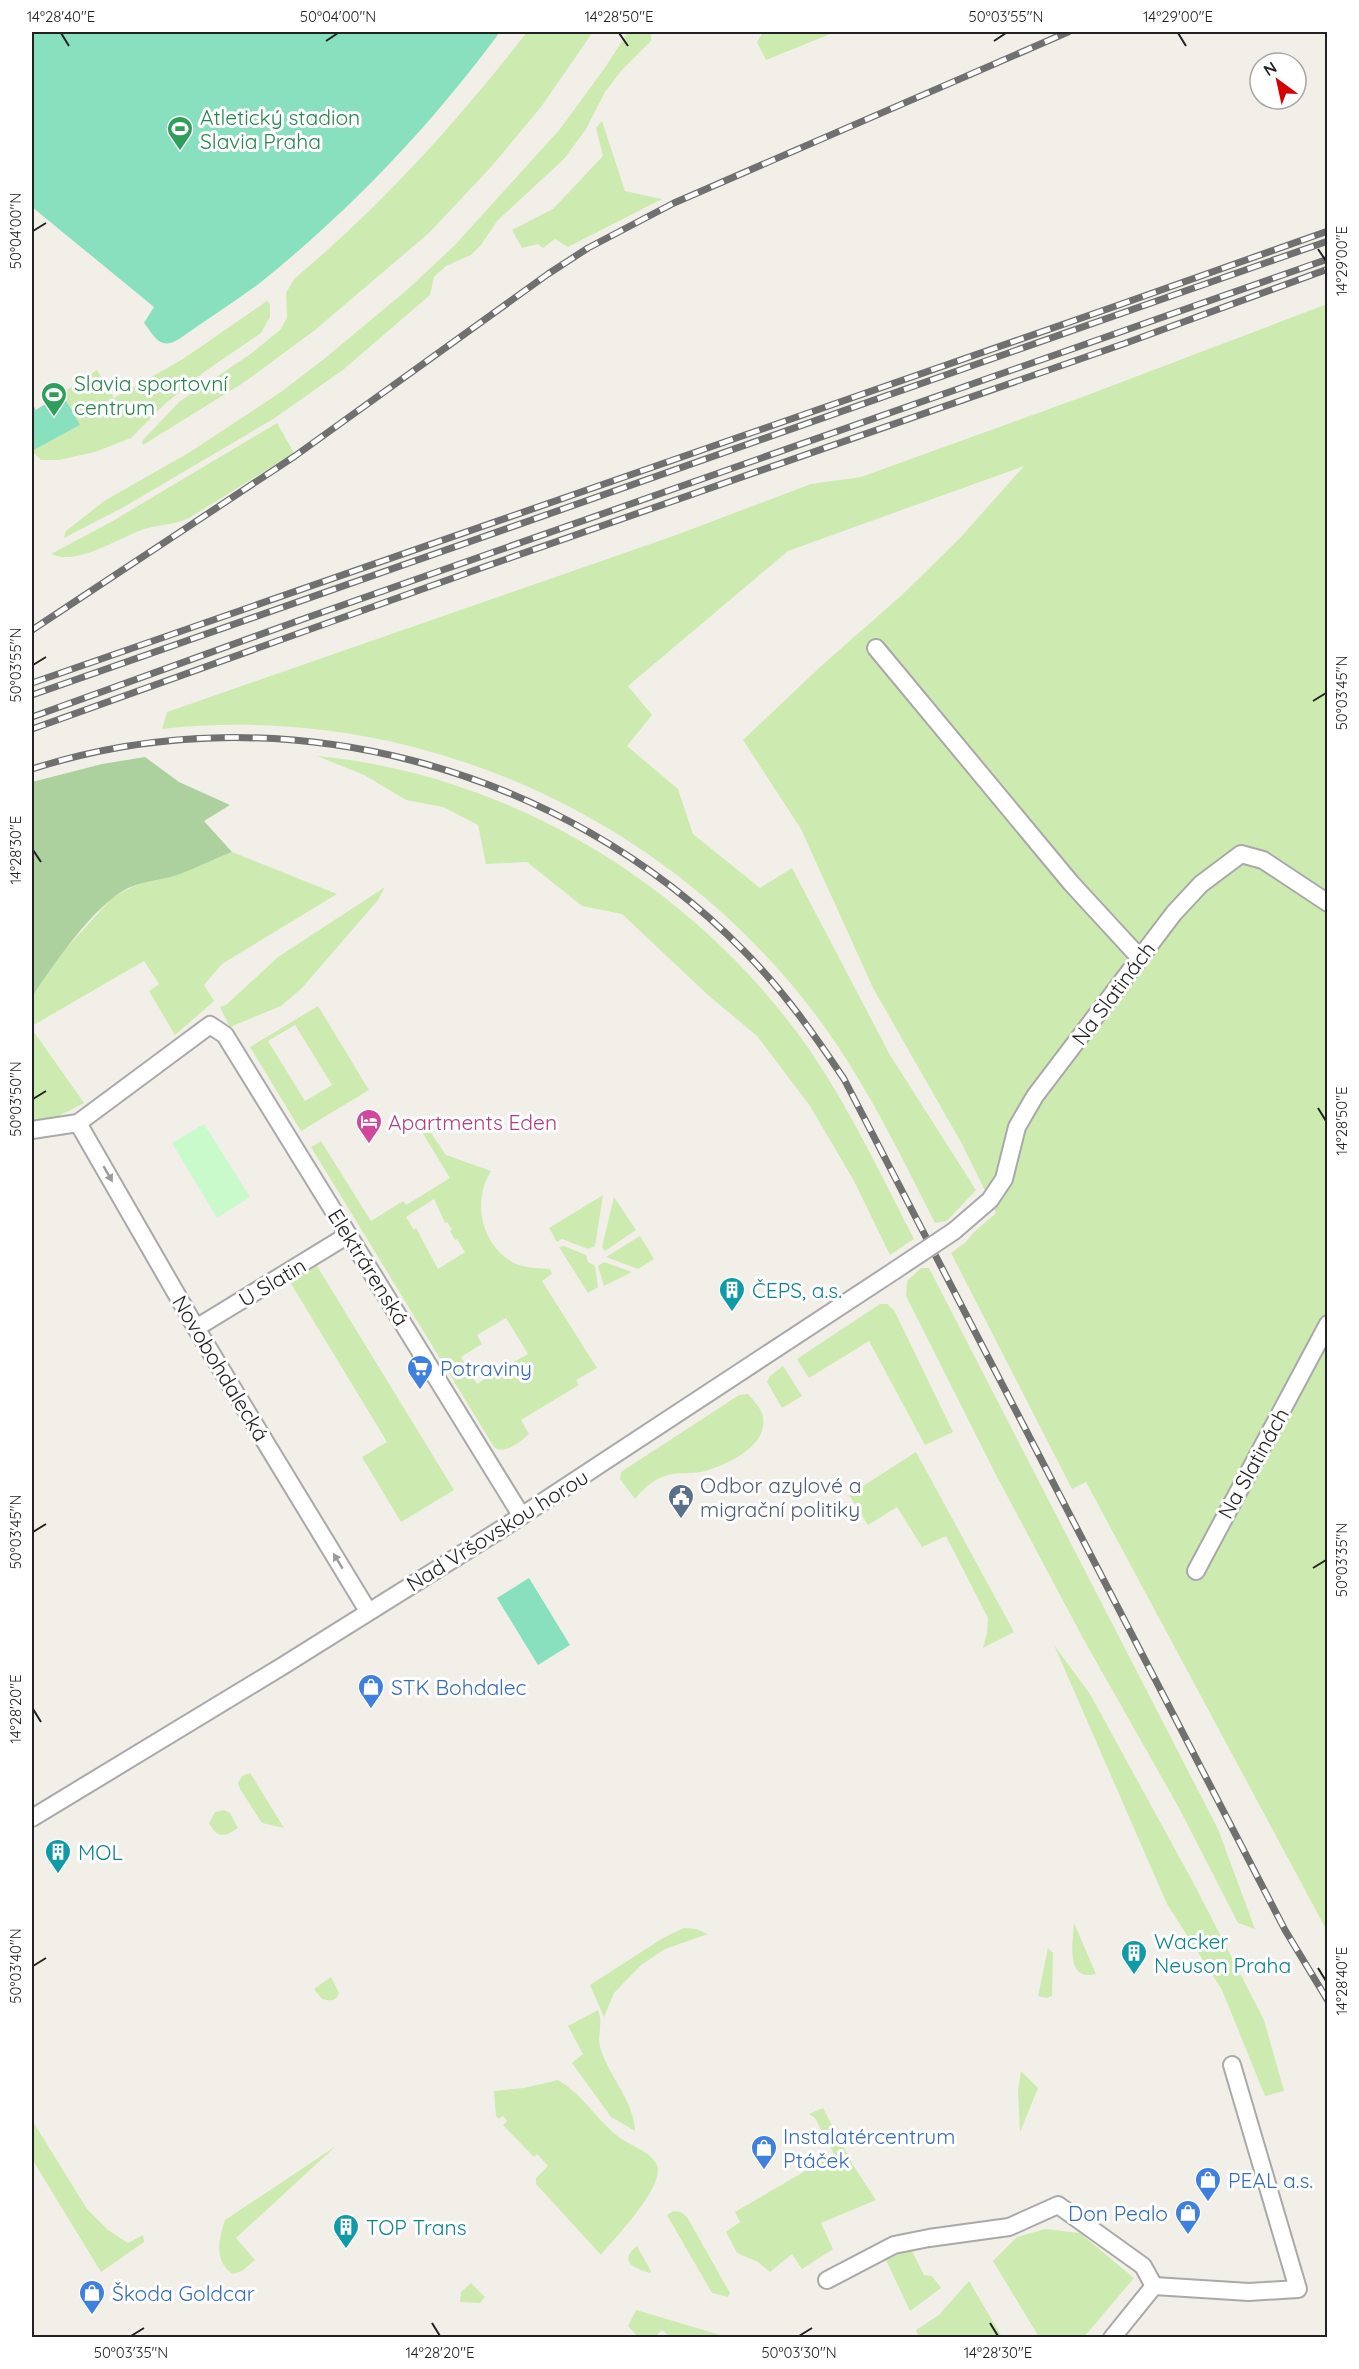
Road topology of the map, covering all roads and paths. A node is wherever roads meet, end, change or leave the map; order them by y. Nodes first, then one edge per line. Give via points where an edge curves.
1 (876, 648) dead end
2 (1328, 903) edge
3 (1140, 958) junction
4 (78, 1123) junction
5 (32, 1130) edge
6 (954, 1231) joint
7 (348, 1235) junction
8 (1328, 1324) edge
9 (196, 1328) junction
10 (521, 1515) junction
11 (1196, 1571) dead end
12 (368, 1611) junction
13 (32, 1818) edge
14 (1232, 2065) dead end
15 (827, 2280) dead end
16 (1154, 2286) junction
17 (1112, 2337) edge

1 - 3 street via 1071,883
2 - 3 street, Na Slatinách via 1263,860 1241,854 1201,884
3 - 6 street, Na Slatinách via 1035,1096 1017,1127 1004,1179 990,1200
4 - 5 street
4 - 7 street, Elektrárenská via 210,1025 225,1035
4 -> 9 street, Novobohdalecká
6 - 10 street, Nad Vršovskou horou, bridge
7 - 9 street, U Slatin
7 - 10 street, Elektrárenská
8 - 11 street, Na Slatinách
12 -> 9 street, Novobohdalecká
10 - 12 street, Nad Vršovskou horou
12 - 13 street, Nad Vršovskou horou
14 - 16 street via 1298,2289 1249,2292
15 - 16 street via 894,2245 1009,2227 1058,2205 1143,2266
16 - 17 street

